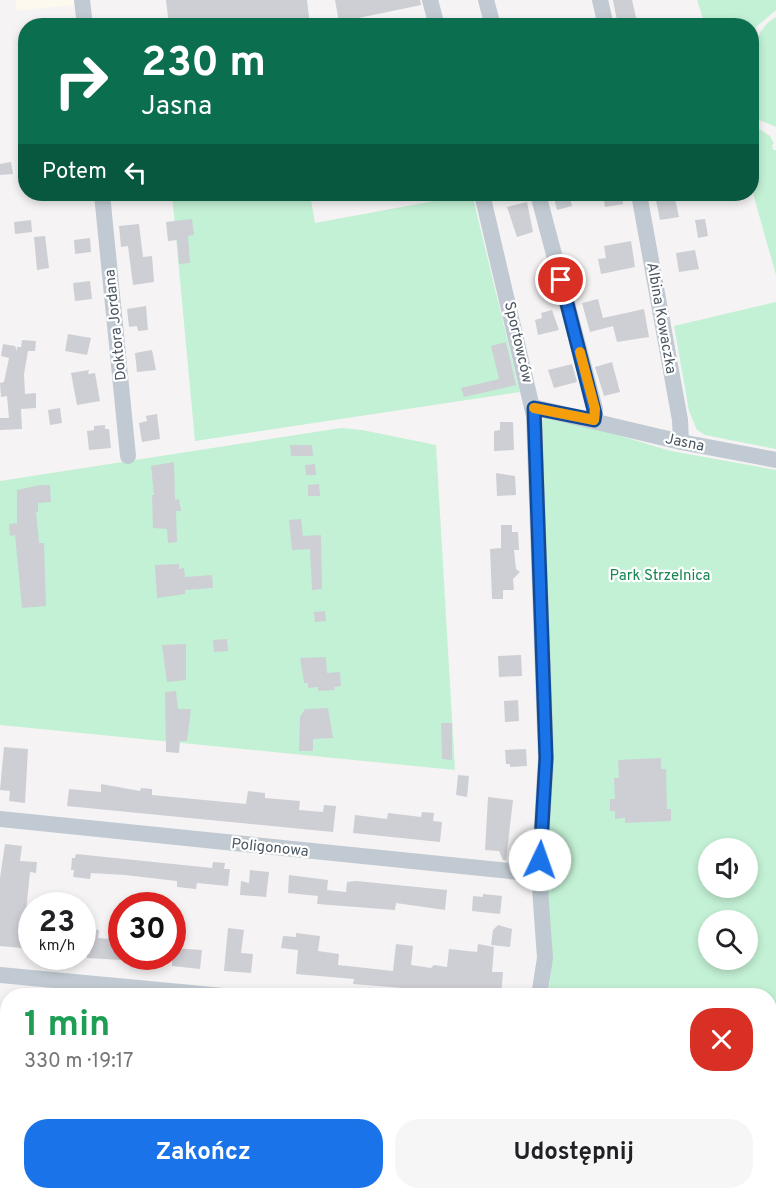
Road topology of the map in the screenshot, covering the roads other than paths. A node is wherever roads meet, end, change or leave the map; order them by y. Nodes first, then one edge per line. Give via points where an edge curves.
1 (82, 0) edge
2 (430, 0) edge
3 (486, 0) edge
4 (600, 0) edge
5 (84, 18) edge
6 (435, 18) edge
7 (491, 18) edge
8 (604, 18) edge
9 (103, 201) edge
10 (484, 201) edge
11 (540, 201) edge
12 (640, 201) edge
13 (534, 408) junction
14 (594, 420) junction
15 (681, 442) junction
16 (128, 456) dead end
17 (776, 460) edge
18 (0, 819) edge
19 (539, 874) junction
20 (0, 975) edge
21 (85, 988) edge
22 (541, 988) edge

1 - 5 street
2 - 6 street
3 - 7 street
4 - 8 street
9 - 16 street, Doktora Jordana
10 - 13 street, Sportowców
11 - 14 street via 595,409
12 - 15 street, Albina Kowaczka
13 - 14 street, Jasna
13 - 19 street, Sportowców via 546,758
14 - 15 street, Jasna
15 - 17 street, Jasna
18 - 19 street, Poligonowa
19 - 22 street, Sportowców via 546,958
20 - 21 street

